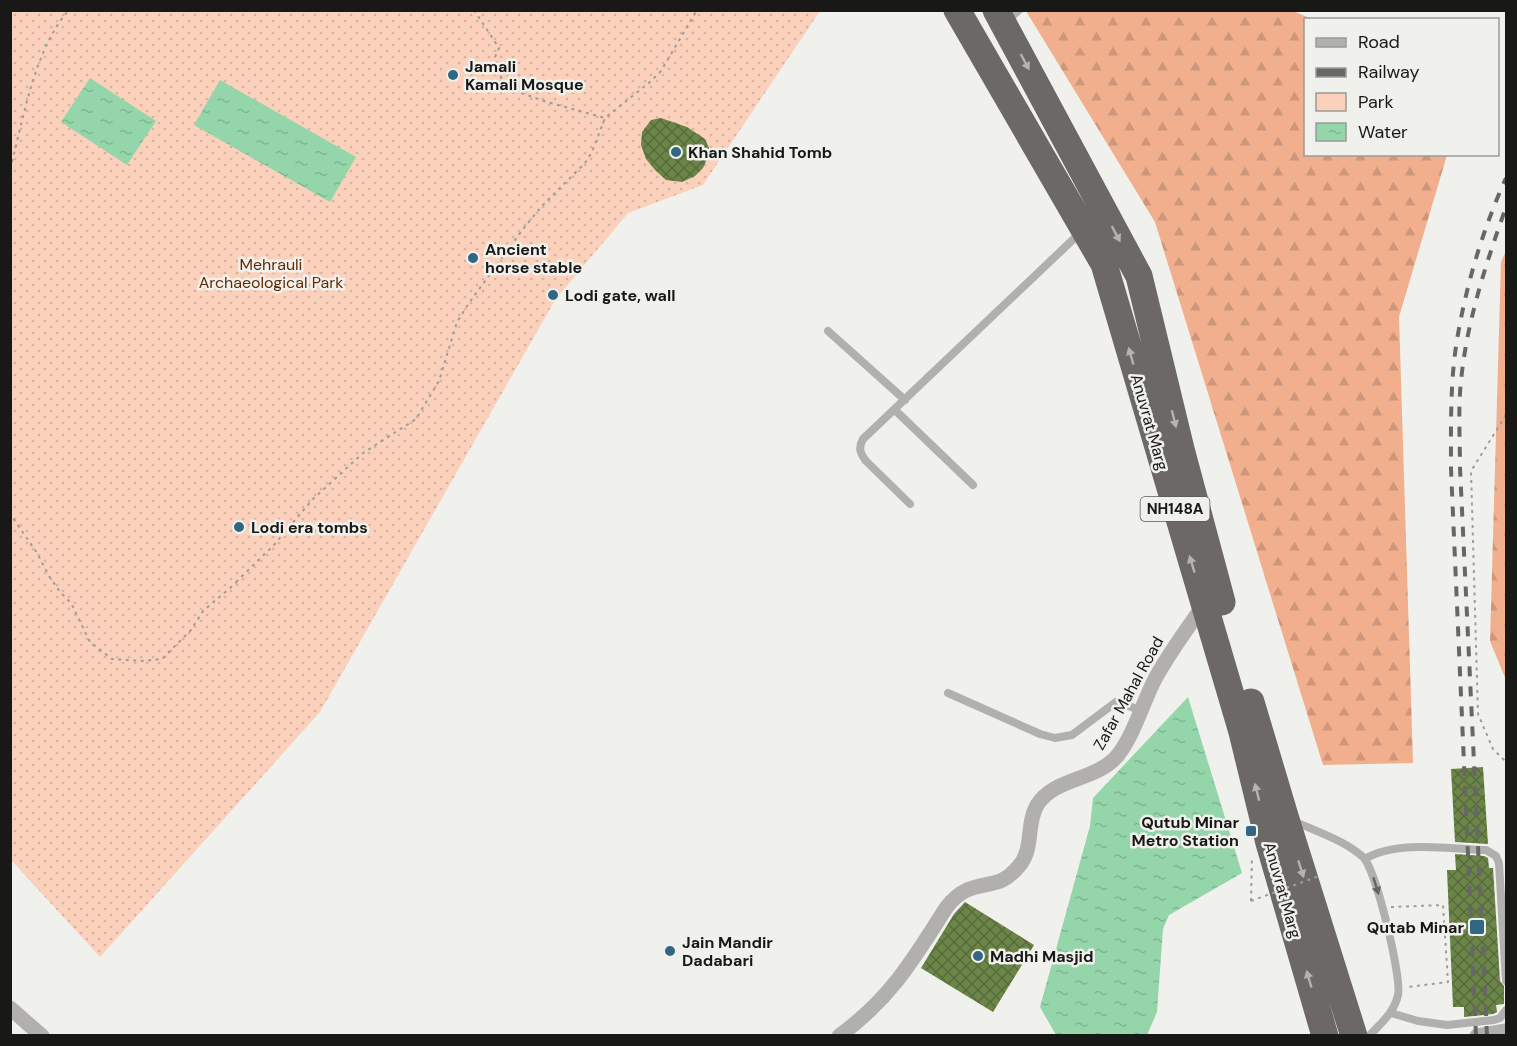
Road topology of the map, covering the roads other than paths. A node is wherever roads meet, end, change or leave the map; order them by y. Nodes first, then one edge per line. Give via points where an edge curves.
1 (957, 10) edge
2 (1006, 15) edge
3 (1085, 229) junction
4 (828, 331) dead end
5 (905, 400) junction
6 (895, 410) junction
7 (973, 485) dead end
8 (910, 504) dead end
9 (1204, 604) junction
10 (948, 693) dead end
11 (1141, 711) junction
12 (1285, 816) junction
13 (1365, 859) junction
14 (1506, 981) edge
15 (10, 1008) edge
16 (1506, 1010) edge
17 (1391, 1013) junction
18 (1506, 1031) edge
19 (42, 1035) edge
20 (839, 1035) edge
21 (1325, 1035) edge
22 (1354, 1035) edge
23 (1369, 1035) edge
24 (1477, 1035) edge

1 - 3 highway, Anuvrat Marg / NH148A
2 -> 12 highway, Anuvrat Marg / NH148A via 1139,276 1222,601
3 - 5 lane
9 -> 3 highway, Anuvrat Marg / NH148A via 1104,264
4 - 5 lane
5 - 6 lane
6 - 7 lane
6 - 8 lane via 863,440 860,453
9 - 11 street, Zafar Mahal Road via 1162,668
21 -> 9 highway, Anuvrat Marg / NH148A
10 - 11 lane via 1055,738 1072,735 1116,702
11 - 20 street, Zafar Mahal Road via 1109,765 1054,790 1038,804 1027,853 1010,876 956,896 894,986
12 - 13 lane via 1338,841
12 -> 22 highway, Anuvrat Marg / NH148A
13 - 14 lane via 1376,852 1400,848 1492,852 1499,863
13 -> 17 lane via 1383,907 1399,988
15 - 19 street
16 - 17 lane via 1494,1020 1447,1025
17 - 23 lane
18 - 24 street

